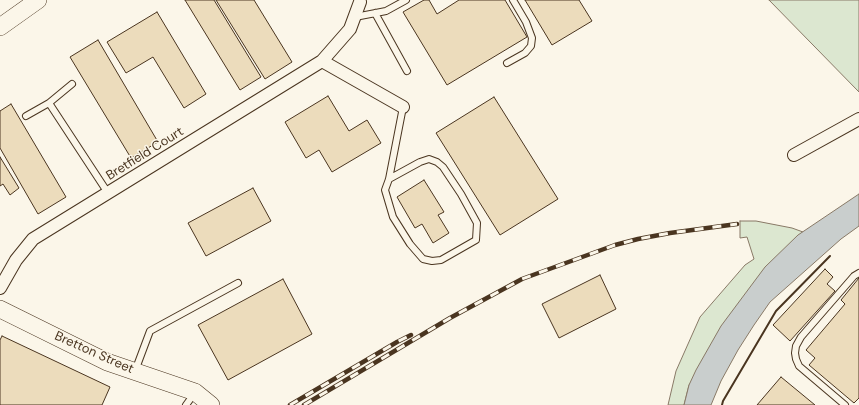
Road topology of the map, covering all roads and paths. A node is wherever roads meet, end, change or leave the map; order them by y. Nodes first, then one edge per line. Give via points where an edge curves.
1 (38, 0) edge
2 (406, 0) edge
3 (513, 0) edge
4 (361, 1) edge
5 (375, 13) junction
6 (355, 17) junction
7 (0, 27) edge
8 (322, 61) junction
9 (507, 63) dead end
10 (407, 71) dead end
11 (72, 84) dead end
12 (48, 103) junction
13 (403, 108) joint
14 (26, 116) dead end
15 (859, 119) edge
16 (794, 155) dead end
17 (389, 179) junction
18 (108, 193) junction
19 (859, 273) edge
20 (238, 283) dead end
21 (0, 288) edge
22 (0, 309) edge
23 (135, 371) junction
24 (190, 399) edge
25 (211, 405) edge
26 (845, 405) edge

1 - 7 street
2 - 5 lane via 386,12
3 - 9 lane via 532,38 531,46
4 - 6 street, Bretfield Court
5 - 6 lane
5 - 10 lane
6 - 8 street, Bretfield Court via 350,29
8 - 13 street
8 - 18 street, Bretfield Court
11 - 12 lane
12 - 14 lane
12 - 18 lane
13 - 17 lane
15 - 16 street
17 - 17 lane via 429,159 443,166 477,223 476,240 441,260 423,259 393,217 385,190
18 - 21 street, Bretfield Court via 33,239 16,260
19 - 26 lane via 801,338 795,353 799,366
20 - 23 lane via 150,331
22 - 23 street, Bretton Street via 107,362
23 - 24 street, Bretton Street
24 - 25 street, Bretton Street

